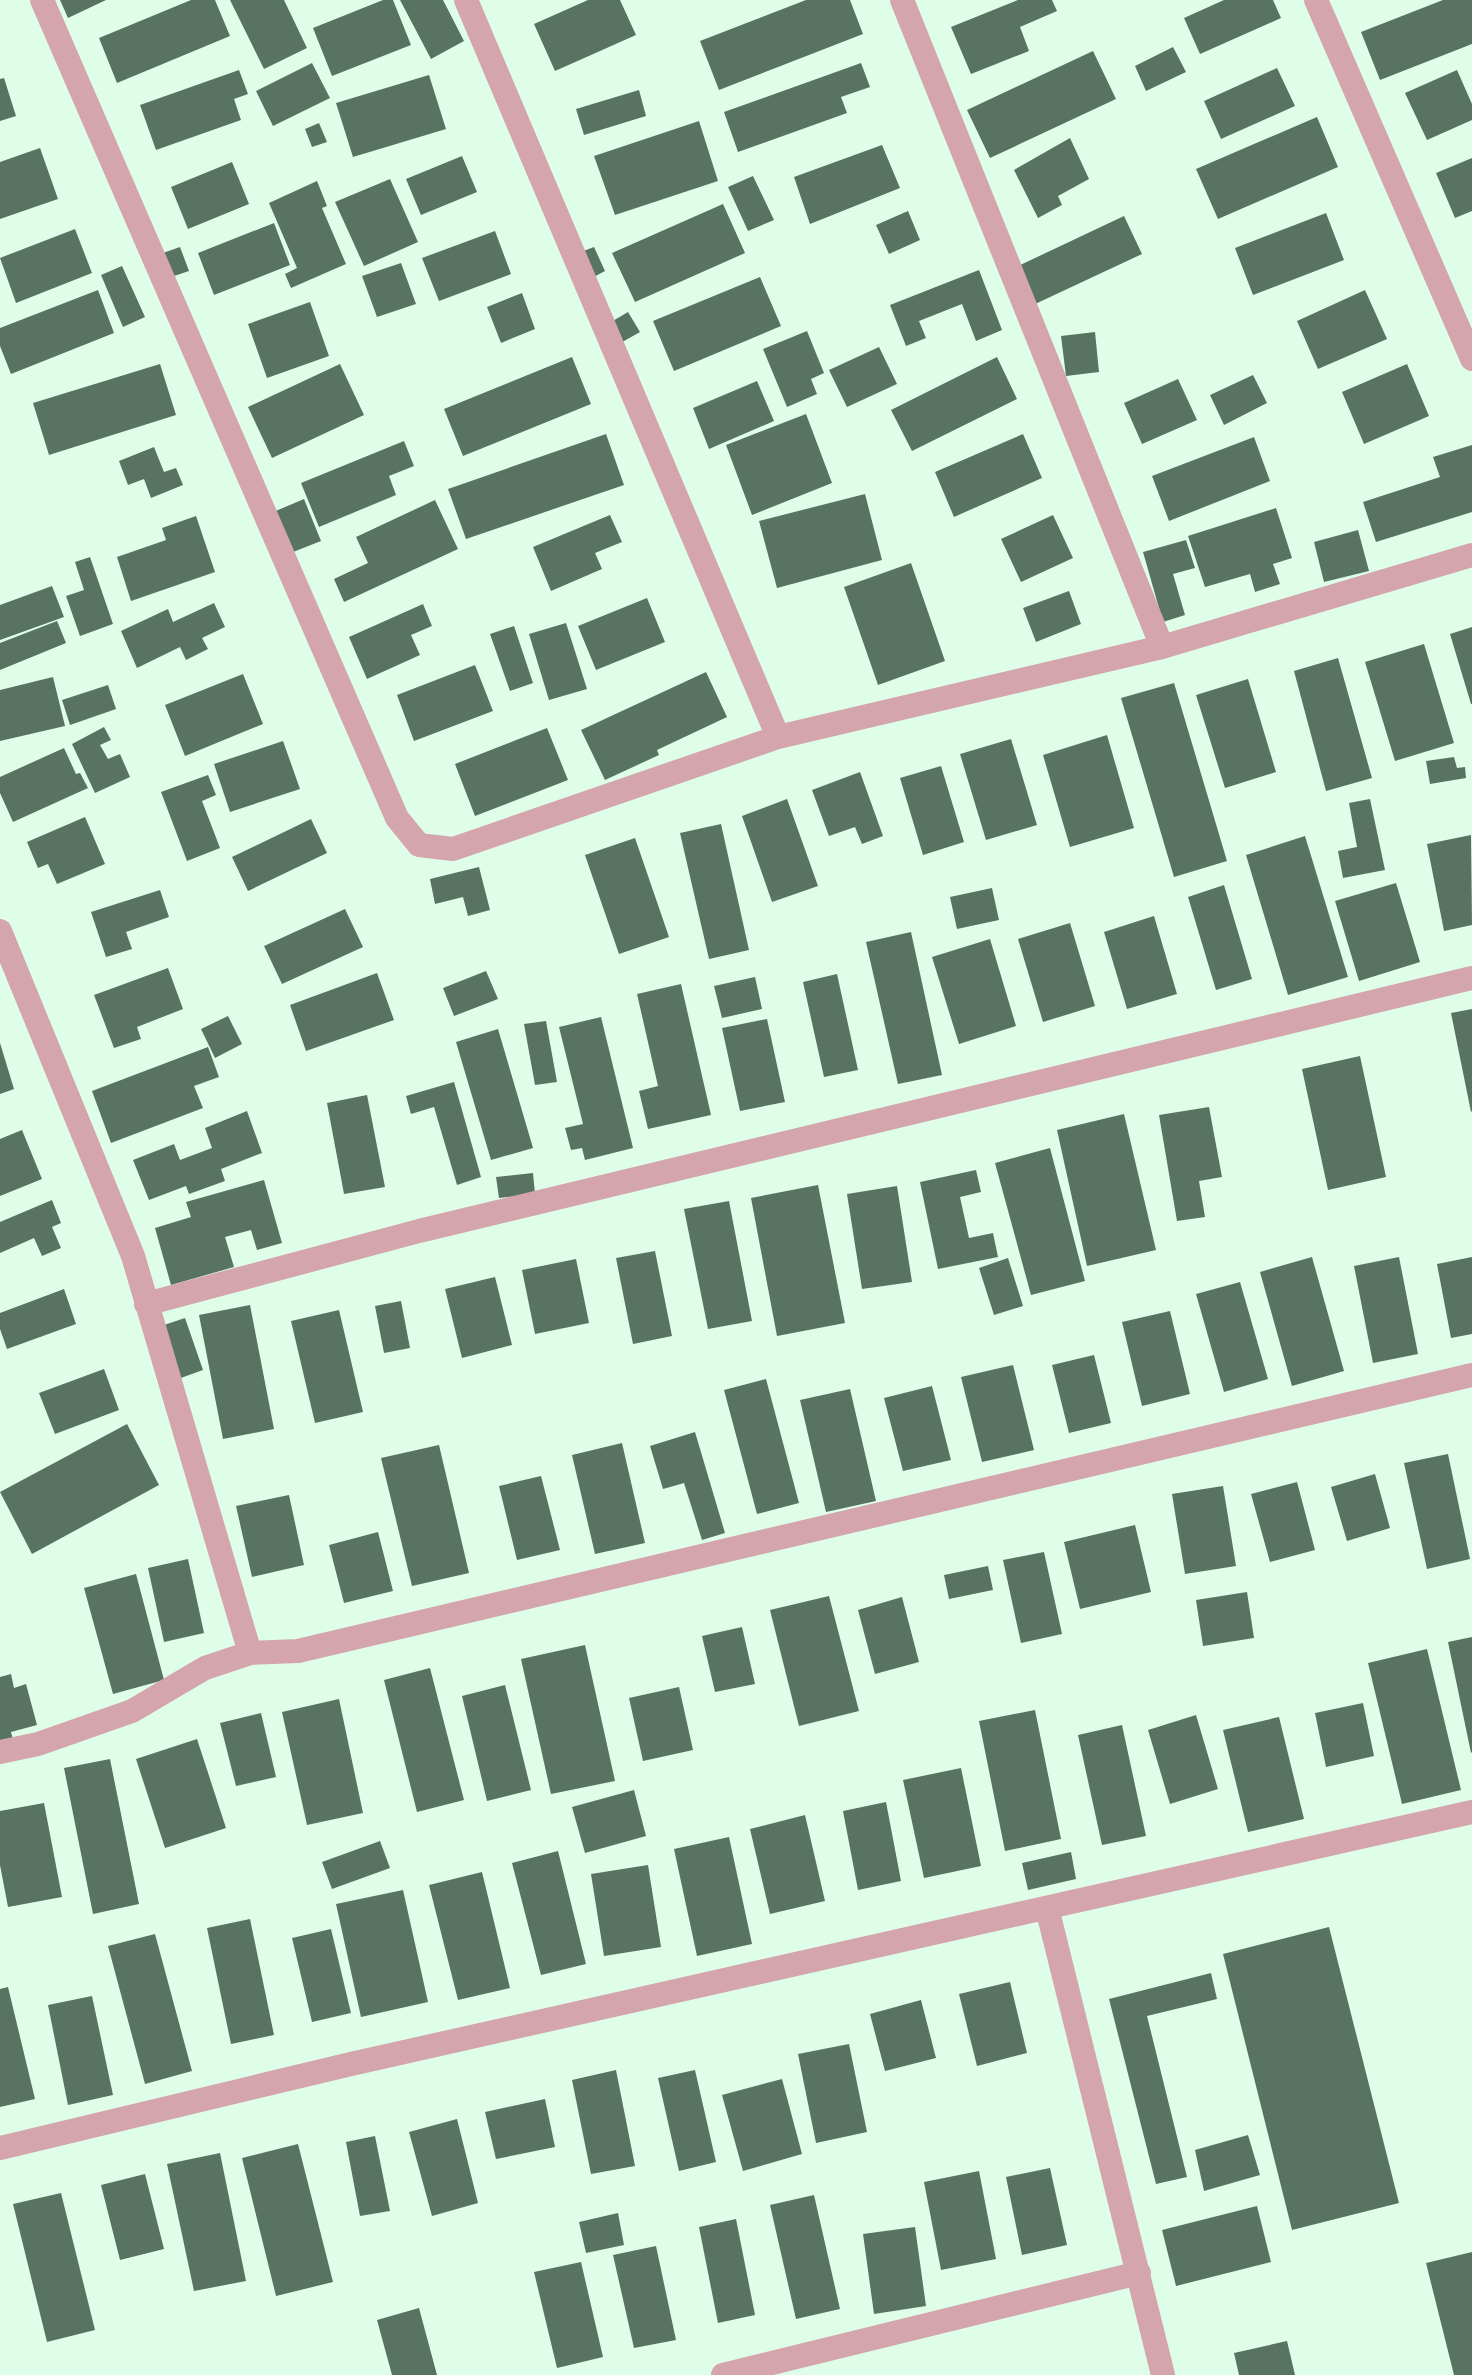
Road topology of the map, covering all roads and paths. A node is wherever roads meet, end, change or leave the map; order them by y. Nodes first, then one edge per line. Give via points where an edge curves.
1 (42, 0) edge
2 (466, 0) edge
3 (902, 0) edge
4 (1316, 0) edge
5 (1472, 359) edge
6 (1472, 555) edge
7 (1162, 647) junction
8 (778, 737) junction
9 (0, 931) edge
10 (1472, 978) edge
11 (146, 1304) junction
12 (1472, 1375) edge
13 (250, 1653) junction
14 (0, 1752) edge
15 (1472, 1812) edge
16 (1047, 1908) junction
17 (0, 2148) edge
18 (1139, 2273) junction
19 (723, 2375) edge
20 (1163, 2375) edge

1 - 8 street via 397,818 419,845 453,849
2 - 8 street
3 - 7 street
4 - 5 street
6 - 7 street
7 - 8 street
9 - 11 street via 133,1256
10 - 11 street via 419,1231
11 - 13 street
12 - 13 street via 298,1651
13 - 14 street via 205,1668 132,1711
15 - 16 street
16 - 17 street
16 - 18 street
18 - 19 street
18 - 20 street

